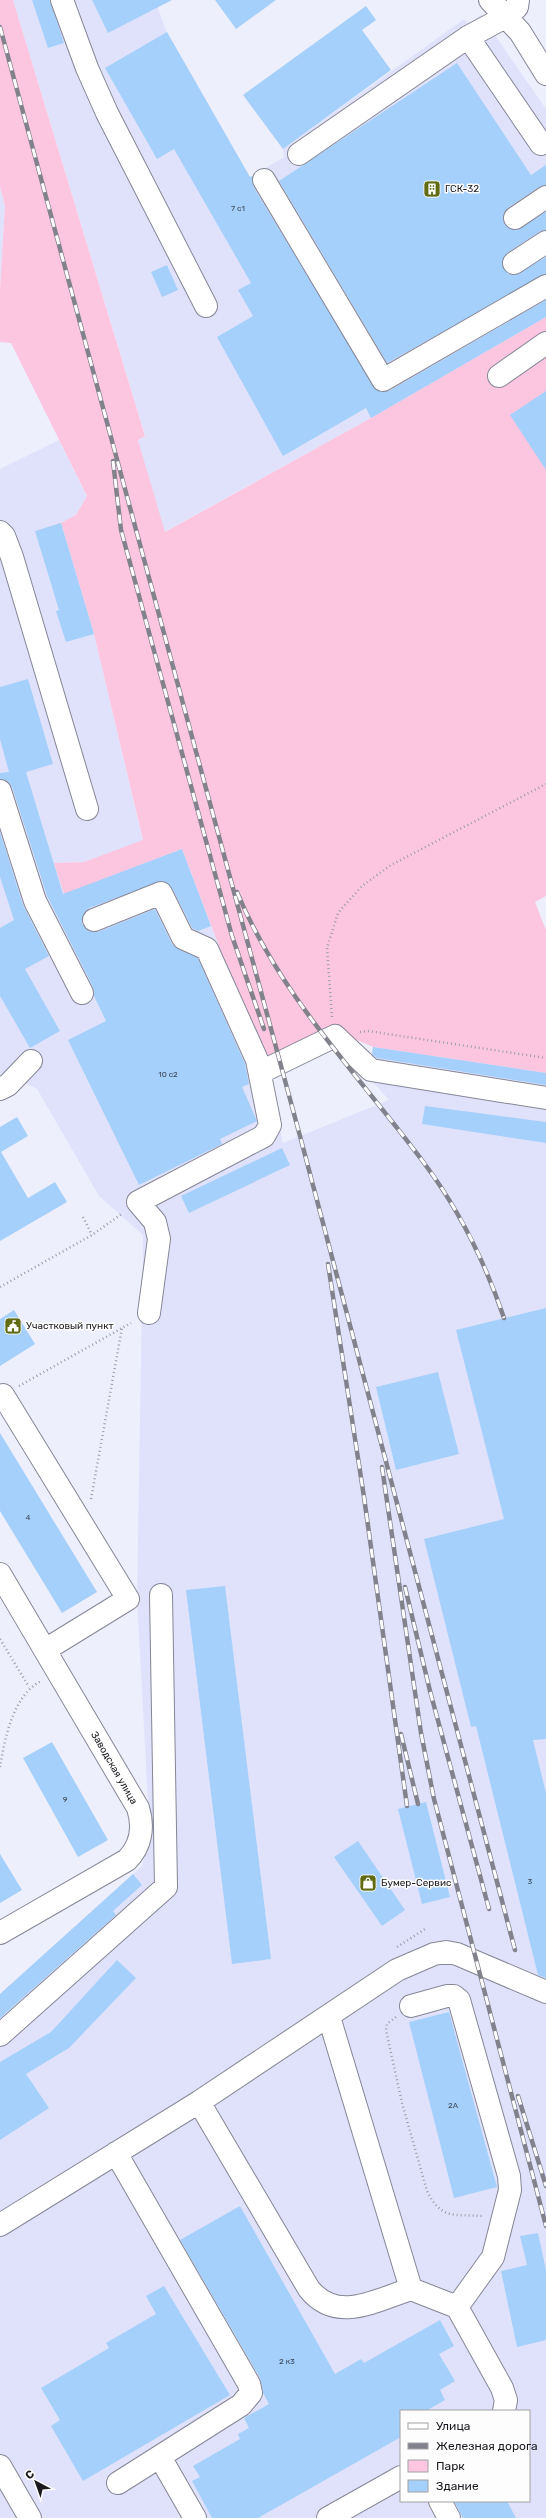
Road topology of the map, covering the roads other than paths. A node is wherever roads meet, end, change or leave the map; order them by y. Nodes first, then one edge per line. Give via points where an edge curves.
1 (62, 0) edge
2 (490, 0) edge
3 (513, 8) edge
4 (468, 37) junction
5 (546, 74) edge
6 (541, 144) dead end
7 (299, 154) dead end
8 (264, 180) dead end
9 (546, 197) edge
10 (515, 218) dead end
11 (546, 242) edge
12 (514, 263) dead end
13 (546, 286) edge
14 (206, 306) dead end
15 (546, 343) edge
16 (499, 376) dead end
17 (0, 532) edge
18 (0, 791) edge
19 (87, 810) dead end
20 (94, 920) dead end
21 (82, 993) dead end
22 (31, 1061) dead end
23 (261, 1072) junction
24 (0, 1089) edge
25 (546, 1098) edge
26 (149, 1313) road end
27 (1, 1396) edge
28 (0, 1574) edge
29 (161, 1595) dead end
30 (45, 1650) junction
31 (0, 1933) edge
32 (546, 1992) edge
33 (411, 2006) road end
34 (329, 2017) junction
35 (0, 2035) edge
36 (199, 2102) junction
37 (116, 2153) junction
38 (0, 2225) edge
39 (410, 2289) junction
40 (457, 2307) junction
41 (504, 2410) edge
42 (160, 2457) junction
43 (0, 2466) edge
44 (400, 2478) edge
45 (118, 2483) dead end
46 (441, 2502) edge
47 (30, 2518) edge
48 (195, 2518) edge
49 (328, 2518) edge
50 (449, 2518) edge

1 - 14 street via 107,113
2 - 3 street
3 - 4 street
3 - 5 street
4 - 6 street
4 - 7 street
8 - 13 street via 383,380
9 - 10 street
11 - 12 street
15 - 16 street
17 - 19 street via 12,557
18 - 21 street via 35,901
20 - 23 street via 161,893 183,938 207,949
22 - 24 street via 8,1085
23 - 25 street via 335,1036 371,1070
23 - 26 street via 270,1125 264,1136 138,1202 155,1222 159,1239
27 - 30 street via 128,1600
28 - 30 street, Заводская улица
29 - 35 street via 166,1887
30 - 31 street, Заводская улица via 138,1808 141,1817 140,1836 138,1846 127,1860
32 - 34 street via 468,1957 446,1952 434,1954 397,1970
33 - 40 street via 454,1996 462,2006 509,2176 510,2190 493,2257
34 - 36 street
34 - 39 street
36 - 37 street
36 - 39 street via 317,2300 328,2306 342,2308 363,2305
37 - 38 street
37 - 42 street via 249,2384 251,2394 241,2405
39 - 40 street
40 - 41 street via 502,2388 506,2400
42 - 45 street
42 - 48 street
43 - 47 street
44 - 49 street
46 - 50 street

